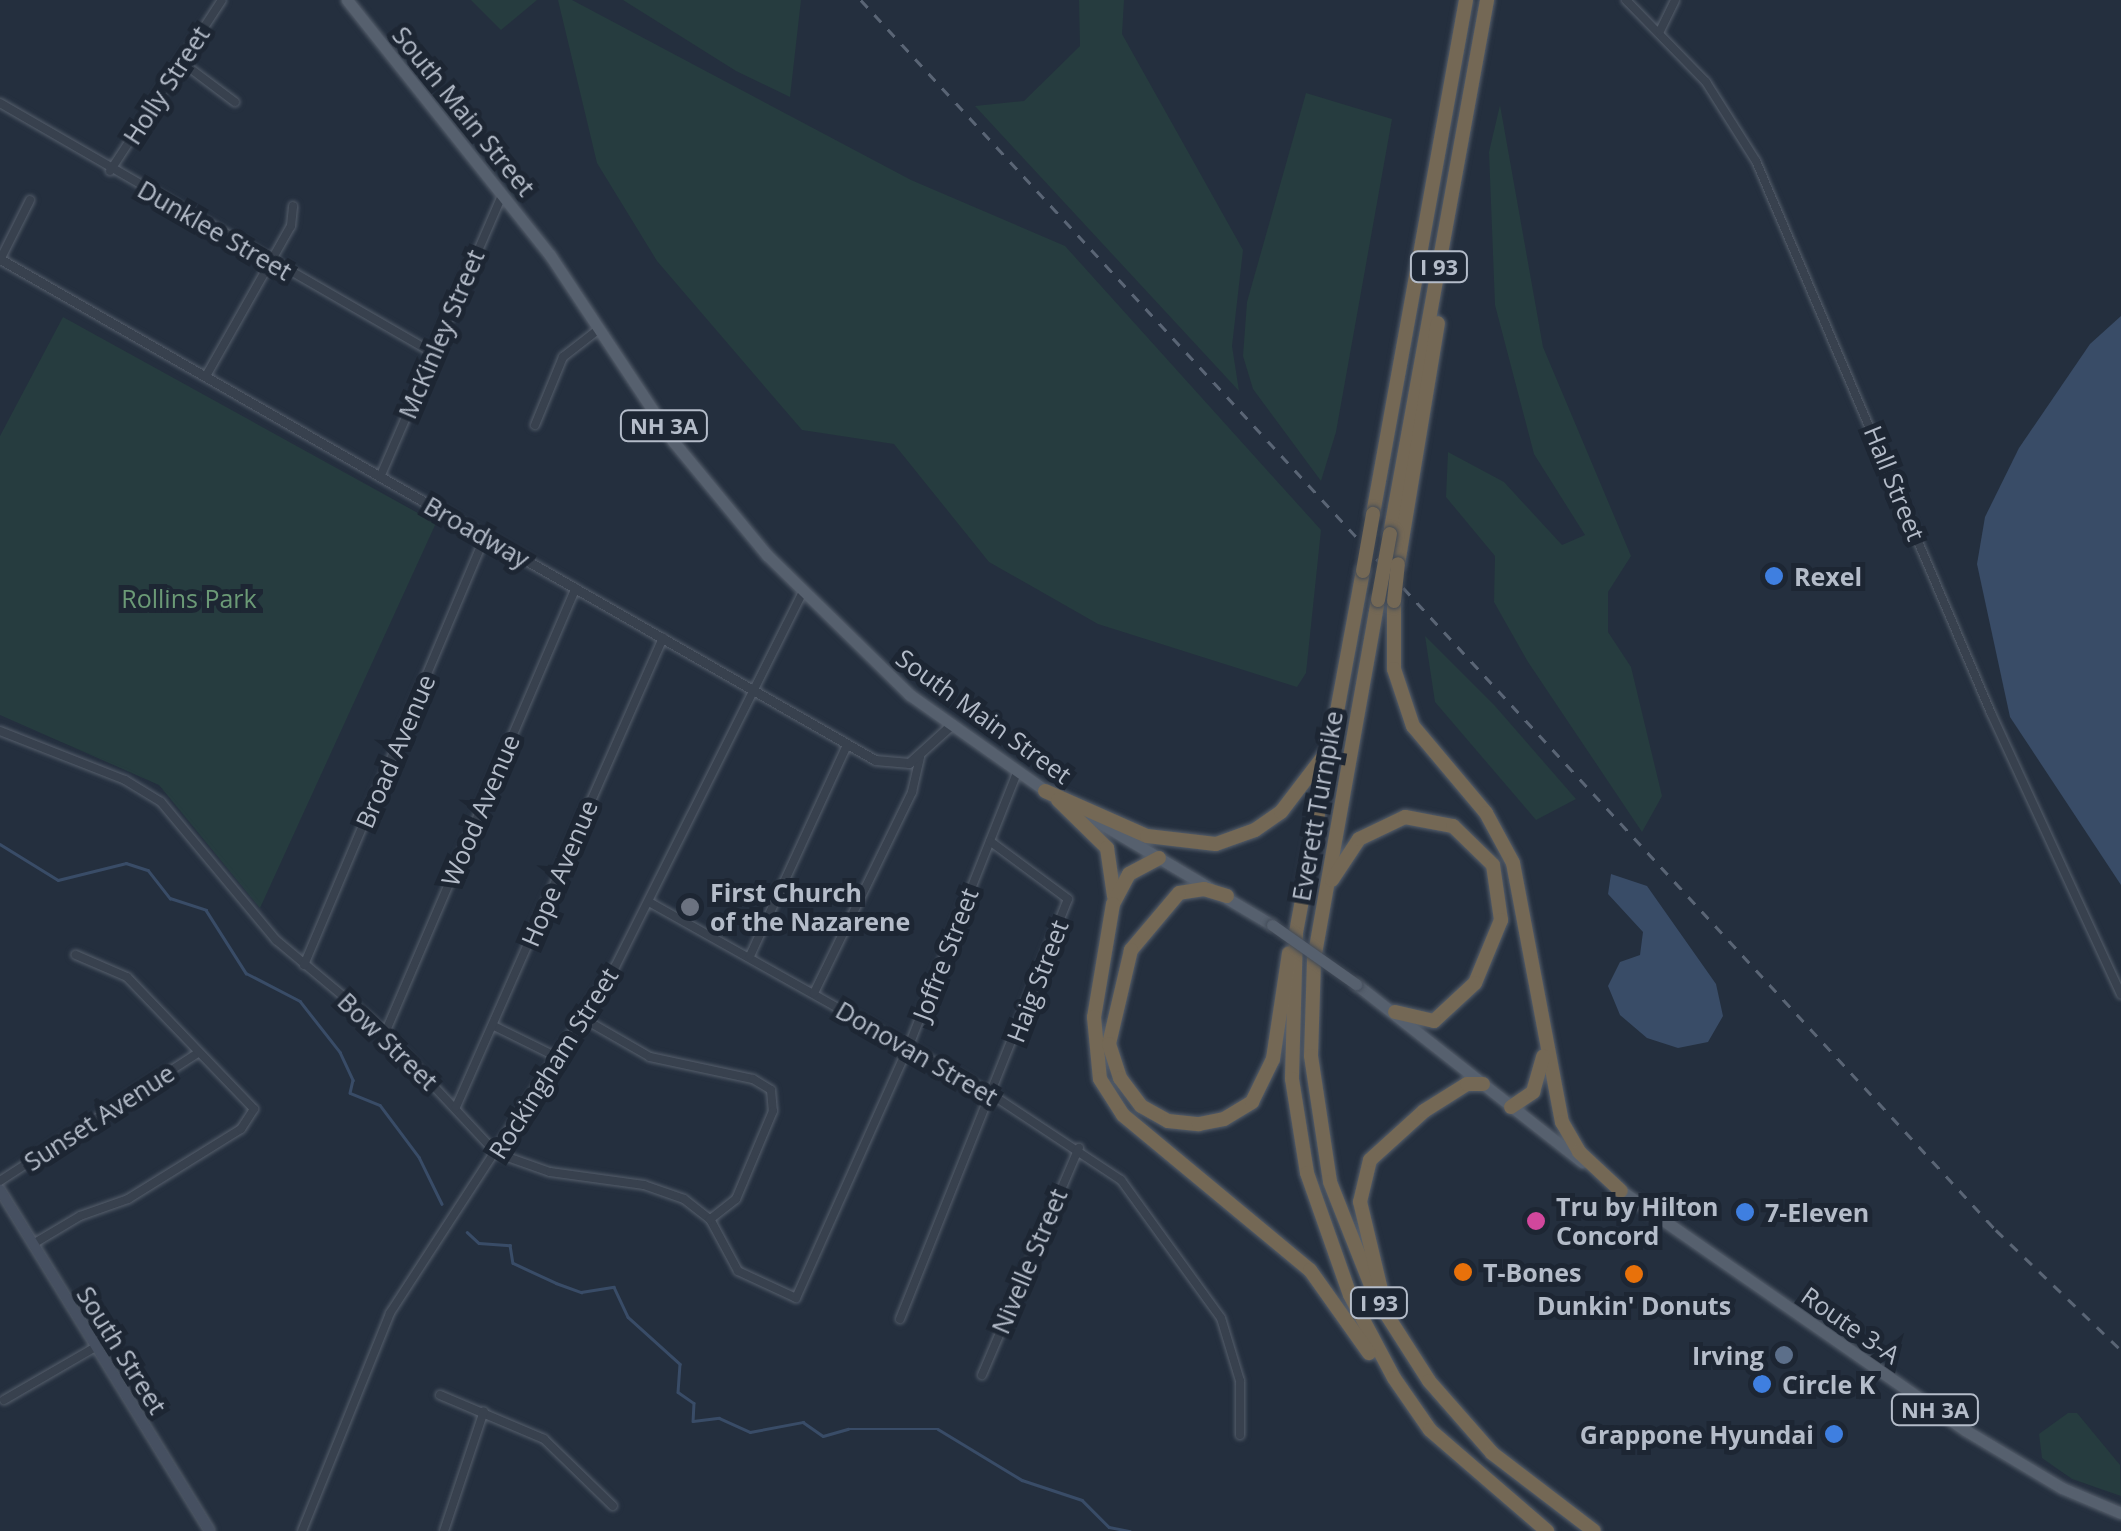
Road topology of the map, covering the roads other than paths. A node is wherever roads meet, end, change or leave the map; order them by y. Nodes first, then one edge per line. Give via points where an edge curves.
1 (222, 0) edge
2 (347, 0) edge
3 (1466, 0) edge
4 (1487, 0) edge
5 (1626, 0) edge
6 (1675, 0) edge
7 (1660, 31) junction
8 (182, 63) junction
9 (235, 102) dead end
10 (0, 103) edge
11 (110, 171) junction
12 (503, 194) junction
13 (30, 200) dead end
14 (293, 206) dead end
15 (1448, 217) junction
16 (0, 260) edge
17 (270, 261) junction
18 (599, 329) junction
19 (432, 353) junction
20 (206, 376) junction
21 (535, 425) dead end
22 (381, 475) junction
23 (485, 536) junction
24 (576, 588) junction
25 (802, 593) junction
26 (1386, 600) junction
27 (663, 638) junction
28 (753, 690) junction
29 (950, 726) junction
30 (0, 731) edge
31 (1332, 744) junction
32 (848, 745) junction
33 (920, 757) junction
34 (1017, 772) junction
35 (1045, 790) junction
36 (990, 840) junction
37 (1159, 858) junction
38 (1227, 896) junction
39 (649, 902) junction
40 (1113, 904) junction
41 (1296, 934) junction
42 (1315, 953) junction
43 (76, 955) dead end
44 (750, 956) junction
45 (304, 966) junction
46 (814, 994) junction
47 (2121, 994) edge
48 (1395, 1012) junction
49 (584, 1019) junction
50 (494, 1026) junction
51 (385, 1033) junction
52 (1545, 1035) junction
53 (908, 1048) junction
54 (198, 1053) junction
55 (559, 1058) junction
56 (1483, 1084) junction
57 (994, 1096) junction
58 (456, 1107) junction
59 (1511, 1107) junction
60 (1079, 1148) junction
61 (496, 1153) junction
62 (0, 1180) edge
63 (0, 1190) edge
64 (1621, 1191) junction
65 (710, 1219) junction
66 (33, 1244) junction
67 (1763, 1291) joint
68 (796, 1298) joint
69 (900, 1318) dead end
70 (1399, 1337) junction
71 (97, 1346) junction
72 (982, 1375) dead end
73 (440, 1395) dead end
74 (4, 1400) dead end
75 (484, 1411) junction
76 (1430, 1430) junction
77 (1240, 1435) dead end
78 (613, 1506) dead end
79 (2121, 1513) edge
80 (210, 1531) edge
81 (302, 1531) edge
82 (444, 1531) edge
83 (1548, 1531) edge
84 (1594, 1531) edge

1 - 8 street, Holly Street
2 - 12 main road, South Main Street / NH 3A
3 - 31 highway, Everett Turnpike / I 93, bridge
4 - 15 highway, Everett Turnpike / I 93
5 - 7 street, Hall Street
6 - 7 street
7 - 47 street, Hall Street via 1712,90 1756,161 1990,713
8 - 9 street
8 - 11 street, Holly Street
10 - 11 street, Dunklee Street
11 - 17 street, Dunklee Street
12 - 18 main road, South Main Street / NH 3A
12 - 19 street, McKinley Street
13 - 16 street
14 - 17 street via 292,226
15 - 26 highway, Everett Turnpike / I 93, bridge via 1390,534
15 - 26 highway, bridge via 1434,351
16 - 20 street, Broadway
17 - 19 street, Dunklee Street
17 - 20 street
18 - 21 street via 564,356
18 - 25 main road, South Main Street / NH 3A via 712,492
19 - 22 street, McKinley Street
20 - 22 street, Broadway
22 - 23 street, Broadway
23 - 24 street, Broadway
23 - 45 street, Broad Avenue
24 - 27 street, Broadway
24 - 51 street, Wood Avenue
25 - 28 street, Rockingham Street
25 - 29 main road, South Main Street / NH 3A via 870,661
26 - 42 highway, Everett Turnpike / I 93
26 - 52 highway via 1394,669 1414,726 1486,813 1514,863
27 - 28 street, Broadway
27 - 50 street, Hope Avenue
28 - 32 street, Broadway
28 - 39 street, Rockingham Street
29 - 33 street
29 - 34 main road, South Main Street / NH 3A
30 - 45 street, Bow Street via 144,788
31 - 35 highway via 1280,812 1224,843 1164,841
31 - 41 highway, Everett Turnpike / I 93
32 - 33 street, Broadway via 886,764
32 - 44 street
33 - 46 street via 912,792
34 - 35 main road, South Main Street / NH 3A
34 - 36 street, Joffre Street
35 - 37 main road, South Main Street / NH 3A
35 - 40 highway via 1107,848
36 - 53 street, Joffre Street
36 - 57 street, Haig Street via 1068,899
37 - 38 main road, South Main Street / NH 3A
37 - 40 highway via 1129,874
38 - 41 highway via 1193,888 1168,900 1138,937 1120,979 1110,1053 1124,1086 1148,1111 1199,1124 1224,1120 1252,1102 1273,1059
38 - 48 main road, South Main Street / NH 3A, bridge
39 - 44 street, Donovan Street
39 - 49 street, Rockingham Street
40 - 76 highway via 1092,1038 1110,1098 1310,1270
41 - 76 highway, Everett Turnpike / I 93 via 1292,1079 1306,1173 1358,1313
42 - 48 highway via 1335,870 1365,834 1405,818 1460,830 1486,855 1499,881 1502,908 1492,952 1469,992 1440,1018 1421,1022
42 - 70 highway, Everett Turnpike / I 93 via 1312,1056 1330,1182 1358,1259
43 - 54 street via 118,970
44 - 46 street, Donovan Street
45 - 51 street, Bow Street
46 - 53 street, Donovan Street
48 - 56 main road, South Main Street / NH 3A
49 - 55 street, Rockingham Street
49 - 65 street via 650,1057 753,1079 771,1090 773,1111 736,1199
50 - 55 street
50 - 58 street, Hope Avenue
51 - 58 street, Bow Street
52 - 59 highway via 1536,1086 1525,1102
52 - 64 highway via 1566,1132
53 - 57 street, Donovan Street
53 - 68 street, Joffre Street
54 - 62 street, Sunset Avenue
54 - 66 street via 254,1110 241,1129 128,1199 80,1216
55 - 61 street, Rockingham Street
56 - 59 main road, South Main Street / NH 3A
56 - 70 highway via 1461,1087 1400,1128 1375,1151 1364,1176 1365,1232
57 - 60 street, Donovan Street
57 - 69 street, Haig Street
58 - 61 street, Bow Street
59 - 64 main road, South Main Street / NH 3A
60 - 72 street, Nivelle Street
60 - 77 street, Donovan Street via 1121,1180 1221,1318 1240,1381
61 - 65 street, Bow Street via 550,1172 664,1190
61 - 81 street, Rockingham Street via 390,1312
63 - 66 main road, South Street
64 - 67 main road, South Main Street / NH 3A
65 - 68 street, Bow Street via 738,1271
66 - 71 main road, South Street
67 - 79 main road, Route 3-A / NH 3A via 2015,1462
70 - 84 highway, Everett Turnpike / I 93 via 1492,1453
71 - 74 street
71 - 80 main road, South Street
73 - 75 street
75 - 78 street via 544,1439
75 - 82 street
76 - 83 highway, Everett Turnpike / I 93

